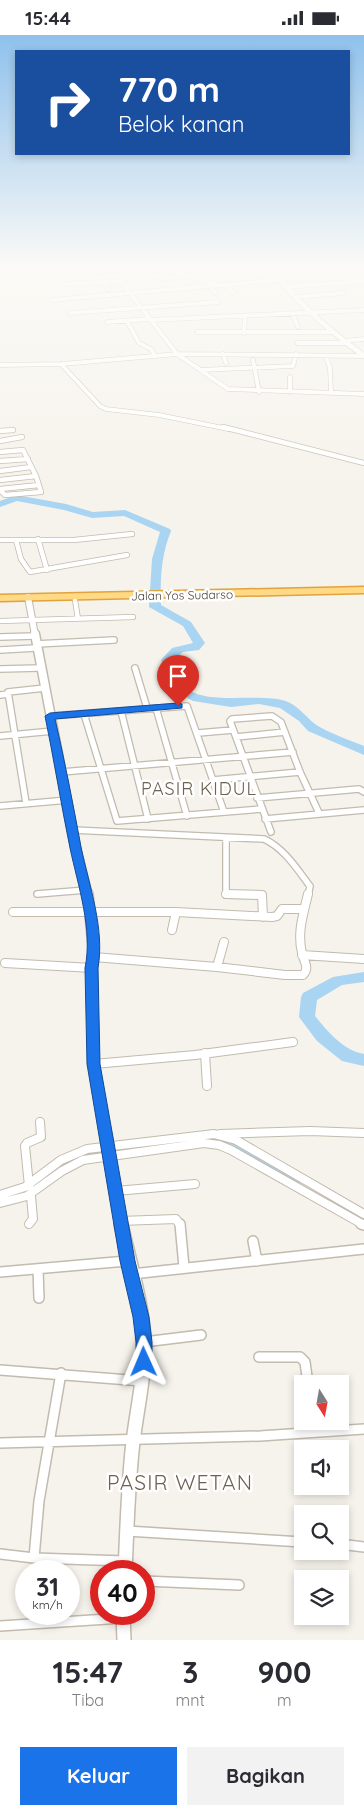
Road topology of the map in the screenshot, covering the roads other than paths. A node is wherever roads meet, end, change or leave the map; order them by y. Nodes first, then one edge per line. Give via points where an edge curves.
1 (137, 340) edge
2 (165, 340) edge
3 (342, 340) edge
4 (358, 340) edge
5 (345, 342) junction
6 (297, 343) dead end
7 (177, 354) junction
8 (224, 354) junction
9 (155, 355) junction
10 (296, 355) junction
11 (326, 355) junction
12 (364, 356) edge
13 (252, 361) dead end
14 (226, 363) dead end
15 (63, 364) junction
16 (0, 365) edge
17 (254, 367) junction
18 (200, 370) junction
19 (290, 377) dead end
20 (259, 392) junction
21 (290, 392) junction
22 (331, 393) junction
23 (364, 394) edge
24 (13, 430) dead end
25 (0, 431) edge
26 (22, 437) dead end
27 (0, 441) edge
28 (0, 452) edge
29 (28, 459) junction
30 (0, 461) edge
31 (364, 463) edge
32 (31, 467) junction
33 (0, 471) edge
34 (36, 477) junction
35 (0, 480) edge
36 (0, 490) edge
37 (132, 534) dead end
38 (38, 539) junction
39 (16, 540) junction
40 (0, 541) edge
41 (127, 555) dead end
42 (47, 570) junction
43 (364, 590) edge
44 (364, 594) edge
45 (191, 596) junction
46 (123, 597) junction
47 (28, 599) junction
48 (0, 600) edge
49 (75, 600) junction
50 (133, 617) dead end
51 (78, 619) junction
52 (0, 621) edge
53 (31, 621) junction
54 (0, 637) edge
55 (114, 640) dead end
56 (36, 643) junction
57 (0, 650) edge
58 (40, 668) junction
59 (134, 668) dead end
60 (0, 669) edge
61 (45, 688) junction
62 (8, 694) junction
63 (0, 695) edge
64 (147, 708) junction
65 (156, 708) junction
66 (121, 711) junction
67 (84, 714) junction
68 (50, 716) junction
69 (233, 730) junction
70 (53, 731) junction
71 (285, 732) junction
72 (198, 733) junction
73 (15, 734) junction
74 (0, 736) edge
75 (236, 737) junction
76 (293, 752) junction
77 (243, 756) junction
78 (207, 759) junction
79 (170, 762) junction
80 (134, 765) junction
81 (99, 767) junction
82 (62, 772) junction
83 (300, 772) junction
84 (249, 776) junction
85 (213, 780) junction
86 (364, 791) edge
87 (310, 793) junction
88 (257, 798) junction
89 (68, 800) junction
90 (26, 803) junction
91 (0, 806) edge
92 (261, 809) junction
93 (364, 810) edge
94 (224, 813) junction
95 (319, 813) junction
96 (186, 816) junction
97 (148, 819) junction
98 (265, 819) junction
99 (73, 830) junction
100 (271, 832) dead end
101 (226, 837) junction
102 (86, 890) junction
103 (38, 894) dead end
104 (304, 909) junction
105 (90, 911) junction
106 (12, 912) dead end
107 (176, 912) junction
108 (263, 917) junction
109 (172, 930) dead end
110 (224, 942) dead end
111 (302, 955) junction
112 (94, 957) junction
113 (364, 959) edge
114 (5, 963) dead end
115 (217, 967) junction
116 (92, 968) junction
117 (293, 1042) dead end
118 (204, 1053) junction
119 (94, 1064) junction
120 (207, 1086) dead end
121 (40, 1122) dead end
122 (364, 1133) edge
123 (214, 1134) junction
124 (140, 1147) junction
125 (108, 1152) junction
126 (195, 1185) dead end
127 (29, 1186) junction
128 (116, 1191) junction
129 (0, 1195) edge
130 (31, 1196) junction
131 (0, 1203) edge
132 (364, 1214) edge
133 (120, 1221) junction
134 (29, 1224) dead end
135 (364, 1225) edge
136 (252, 1241) dead end
137 (364, 1249) edge
138 (127, 1261) junction
139 (257, 1261) junction
140 (184, 1267) junction
141 (38, 1269) junction
142 (0, 1272) edge
143 (130, 1275) junction
144 (39, 1297) dead end
145 (201, 1335) dead end
146 (144, 1342) junction
147 (259, 1357) dead end
148 (0, 1371) edge
149 (61, 1373) junction
150 (307, 1375) edge
151 (143, 1381) junction
152 (364, 1429) edge
153 (317, 1432) joint
154 (133, 1439) junction
155 (50, 1442) junction
156 (0, 1443) edge
157 (127, 1531) junction
158 (294, 1541) edge
159 (349, 1545) edge
160 (364, 1547) edge
161 (0, 1554) edge
162 (34, 1558) junction
163 (125, 1560) edge
164 (90, 1563) edge
165 (155, 1581) edge
166 (239, 1585) dead end
167 (90, 1619) edge
168 (123, 1625) edge
169 (0, 1626) edge
170 (124, 1640) edge

1 - 9 street
2 - 7 street
3 - 5 street
4 - 5 street
5 - 6 street
5 - 12 street
7 - 8 street
7 - 9 street
7 - 18 street
8 - 10 street
8 - 14 street
9 - 15 street
10 - 11 street
10 - 17 street via 293,369
11 - 12 street
11 - 22 street
13 - 17 street
15 - 16 street
15 - 31 street via 106,409 214,425
17 - 18 street
17 - 20 street
18 - 20 street via 228,389
19 - 21 street
20 - 21 street
21 - 22 street
22 - 23 street
24 - 25 street
26 - 27 street
28 - 29 street via 22,450
29 - 30 street
29 - 32 street
32 - 33 street
32 - 34 street
34 - 35 street
34 - 36 street via 42,491 5,495
37 - 38 street via 74,540
38 - 39 street
38 - 42 street
39 - 40 street
39 - 42 street via 28,571
41 - 42 street
43 - 45 highway, Jalan Yos Sudarso
44 - 45 highway, Jalan Yos Sudarso
45 - 46 highway, Jalan Yos Sudarso
46 - 47 highway, Jalan Yos Sudarso
46 - 49 highway, Jalan Yos Sudarso
47 - 48 highway, Jalan Yos Sudarso
47 - 49 highway, Jalan Yos Sudarso
47 - 53 street
49 - 51 street
50 - 51 street
51 - 53 street
52 - 53 street
53 - 56 street
54 - 56 street
55 - 56 street
56 - 57 street
56 - 58 street
58 - 60 street
58 - 61 street
59 - 64 street
61 - 62 street via 12,690
61 - 68 street
62 - 63 street
62 - 73 street
64 - 65 street
64 - 66 street
65 - 72 street via 187,706
65 - 79 street
66 - 67 street
66 - 80 street
67 - 68 street
67 - 81 street
68 - 70 street
69 - 71 street via 232,719 272,716 277,717
69 - 72 street
69 - 75 street
70 - 73 street
70 - 82 street
71 - 75 street
71 - 76 street
72 - 78 street
73 - 74 street
73 - 90 street
75 - 77 street
76 - 77 street
76 - 83 street
77 - 78 street
77 - 84 street
78 - 79 street
78 - 85 street
79 - 80 street
79 - 96 street
80 - 81 street
80 - 97 street
81 - 82 street
81 - 97 street via 115,819 119,822
82 - 89 street
83 - 84 street
83 - 87 street
84 - 85 street
84 - 88 street
85 - 94 street
86 - 87 street
87 - 88 street
87 - 95 street
88 - 92 street
89 - 90 street
89 - 99 street
90 - 91 street
92 - 94 street
92 - 98 street
93 - 95 street
94 - 96 street
95 - 98 street
96 - 97 street
98 - 100 street
99 - 101 street
99 - 102 street
101 - 104 street via 264,839 272,843 310,886
101 - 108 street via 226,895 262,895
102 - 103 street
102 - 105 street
104 - 108 street via 282,909 275,917
104 - 111 street via 299,932
105 - 106 street
105 - 107 street
105 - 112 street
107 - 108 street
107 - 109 street
110 - 115 street
111 - 113 street
111 - 115 street via 307,969 303,975 297,976
112 - 115 street
112 - 116 street
114 - 116 street
116 - 119 street
117 - 118 street
118 - 119 street
118 - 120 street
119 - 125 street
121 - 127 street via 40,1137 25,1147
122 - 123 street
123 - 124 street
123 - 132 street via 236,1140
124 - 125 street
124 - 135 street via 219,1145
125 - 127 street via 87,1149 68,1156
125 - 128 street
125 - 130 street via 71,1164
126 - 128 street
127 - 129 street via 15,1193
128 - 133 street
130 - 131 street
130 - 134 street via 33,1219
133 - 138 street
133 - 140 street via 176,1219 180,1223
136 - 139 street
137 - 139 street
138 - 141 street
138 - 143 street
139 - 140 street
140 - 143 street
141 - 142 street
141 - 144 street
143 - 146 street
145 - 146 street
146 - 151 street
147 - 150 street via 300,1357 305,1362
148 - 149 street
149 - 151 street
149 - 155 street
151 - 154 street
152 - 153 street
153 - 154 street
154 - 155 street
154 - 157 street
155 - 156 street
155 - 162 street via 39,1501
157 - 158 street
157 - 163 street
159 - 160 street
161 - 162 street
162 - 164 street
165 - 166 street
167 - 169 street
168 - 170 street

